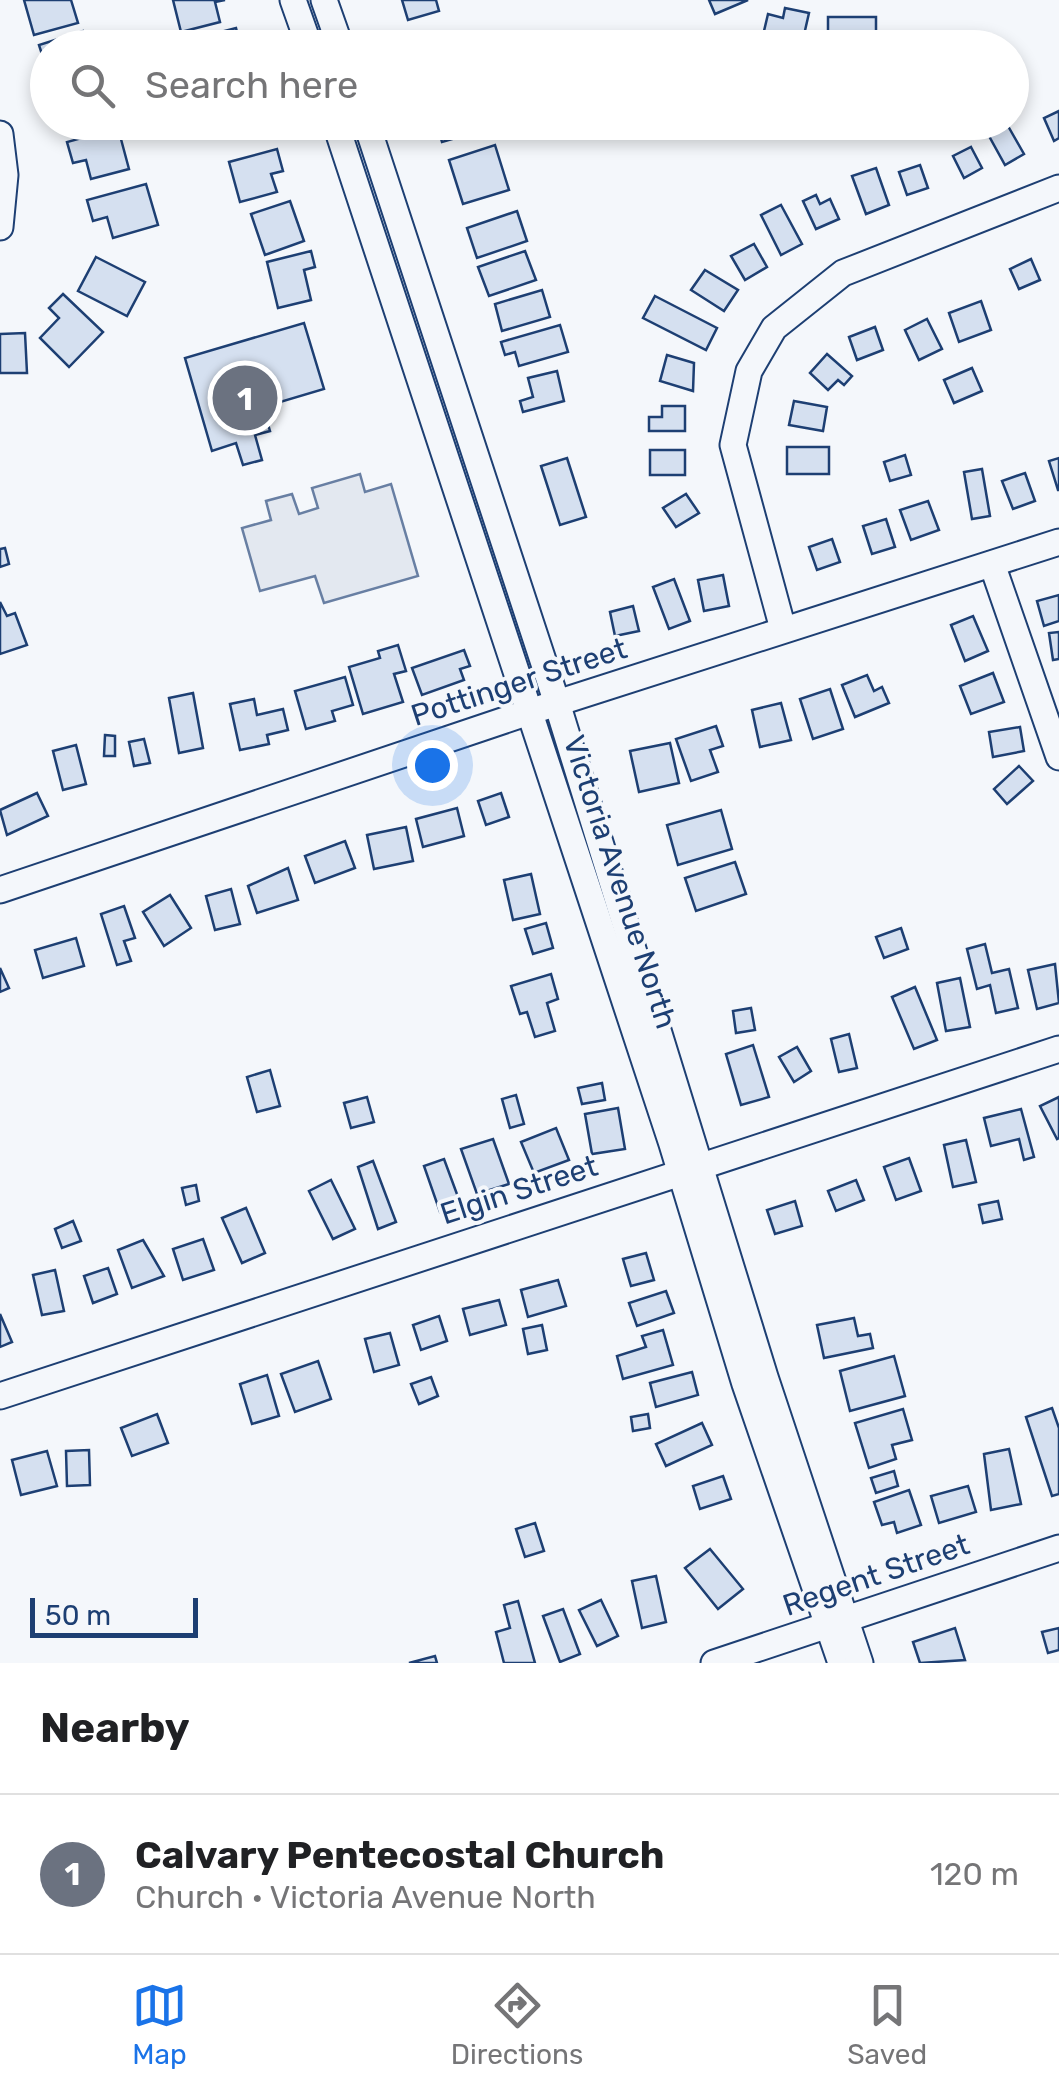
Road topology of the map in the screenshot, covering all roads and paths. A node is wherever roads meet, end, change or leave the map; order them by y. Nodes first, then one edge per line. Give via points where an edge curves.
1 (294, 0) edge
2 (324, 0) edge
3 (304, 30) edge
4 (334, 30) edge
5 (0, 134) edge
6 (341, 140) edge
7 (372, 140) edge
8 (1059, 188) edge
9 (0, 227) edge
10 (1059, 542) edge
11 (992, 564) junction
12 (783, 629) junction
13 (557, 704) junction
14 (530, 712) junction
15 (1059, 758) edge
16 (0, 890) edge
17 (1059, 1050) edge
18 (690, 1168) junction
19 (0, 1396) edge
20 (1059, 1548) edge
21 (838, 1622) junction
22 (714, 1663) edge
23 (841, 1663) edge
24 (860, 1663) edge

1 - 3 street
2 - 4 street
5 - 9 street
6 - 14 street, Victoria Avenue North
7 - 13 street, Victoria Avenue North
8 - 12 street via 843,273 774,328 749,372 733,445
10 - 11 street, Pottinger Street
11 - 12 street, Pottinger Street
11 - 15 street
12 - 13 street, Pottinger Street
13 - 14 street, Pottinger Street
13 - 18 street, Victoria Avenue North
14 - 16 street, Pottinger Street
14 - 18 street, Victoria Avenue North
17 - 18 street, Elgin Street
18 - 19 street, Elgin Street
18 - 21 street, Victoria Avenue North
20 - 21 street, Regent Street
21 - 22 street, Regent Street
21 - 23 street, Victoria Avenue North
21 - 24 street, Victoria Avenue North

